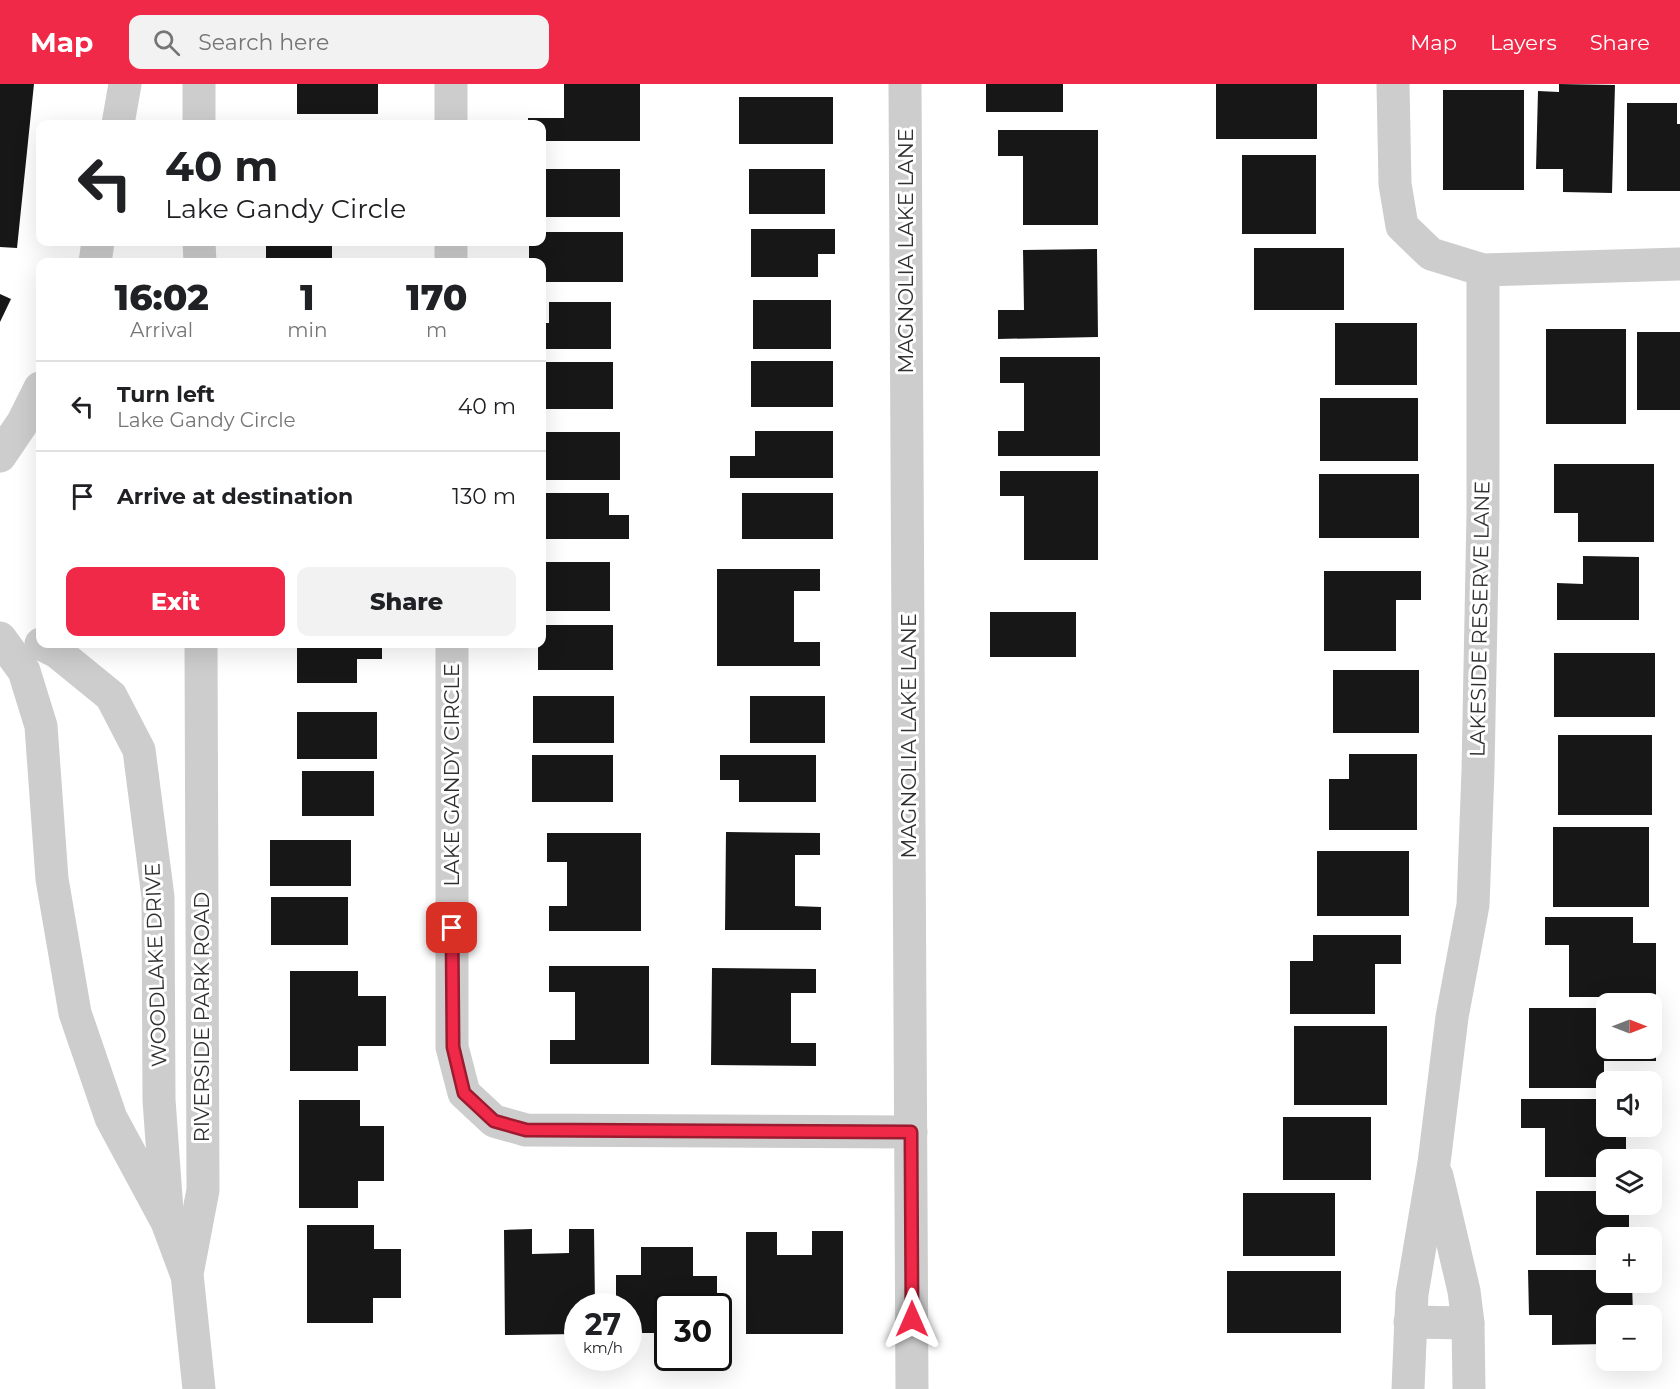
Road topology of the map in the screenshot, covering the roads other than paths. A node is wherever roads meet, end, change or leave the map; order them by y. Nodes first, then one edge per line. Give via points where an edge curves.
1 (125, 84) edge
2 (199, 84) edge
3 (451, 84) edge
4 (905, 84) edge
5 (1393, 84) edge
6 (119, 120) edge
7 (199, 120) edge
8 (451, 120) edge
9 (1680, 264) edge
10 (1483, 270) junction
11 (36, 396) edge
12 (0, 456) edge
13 (0, 621) edge
14 (0, 638) edge
15 (36, 640) edge
16 (50, 648) edge
17 (201, 648) edge
18 (452, 648) edge
19 (911, 1132) junction
20 (1434, 1163) junction
21 (167, 1222) junction
22 (187, 1274) junction
23 (1410, 1322) junction
24 (1468, 1323) junction
25 (199, 1389) edge
26 (912, 1389) edge
27 (1408, 1389) edge
28 (1469, 1389) edge

1 - 6 street
2 - 7 street
3 - 8 street
4 - 19 street, MAGNOLIA LAKE LANE
5 - 10 street via 1395,184 1402,226 1431,254
9 - 10 street
10 - 20 street, LAKESIDE RESERVE LANE via 1483,514 1473,905 1452,1017
11 - 12 street
13 - 15 street, WOODLAKE DRIVE
14 - 21 street, WOODLAKE DRIVE via 24,671 41,726 52,879 75,1012 111,1118
16 - 21 street, WOODLAKE DRIVE via 111,696 139,750 158,897 159,1100
17 - 22 street, RIVERSIDE PARK ROAD via 203,1190
18 - 19 street, LAKE GANDY CIRCLE via 453,1047 464,1093 494,1121 526,1130
19 - 26 street, MAGNOLIA LAKE LANE
20 - 23 street, LAKESIDE RESERVE LANE
20 - 24 street, LAKESIDE RESERVE LANE
21 - 22 street, WOODLAKE DRIVE
22 - 25 street, RIVERSIDE PARK ROAD
23 - 24 street
23 - 27 street, LAKESIDE RESERVE LANE
24 - 28 street, LAKESIDE RESERVE LANE

